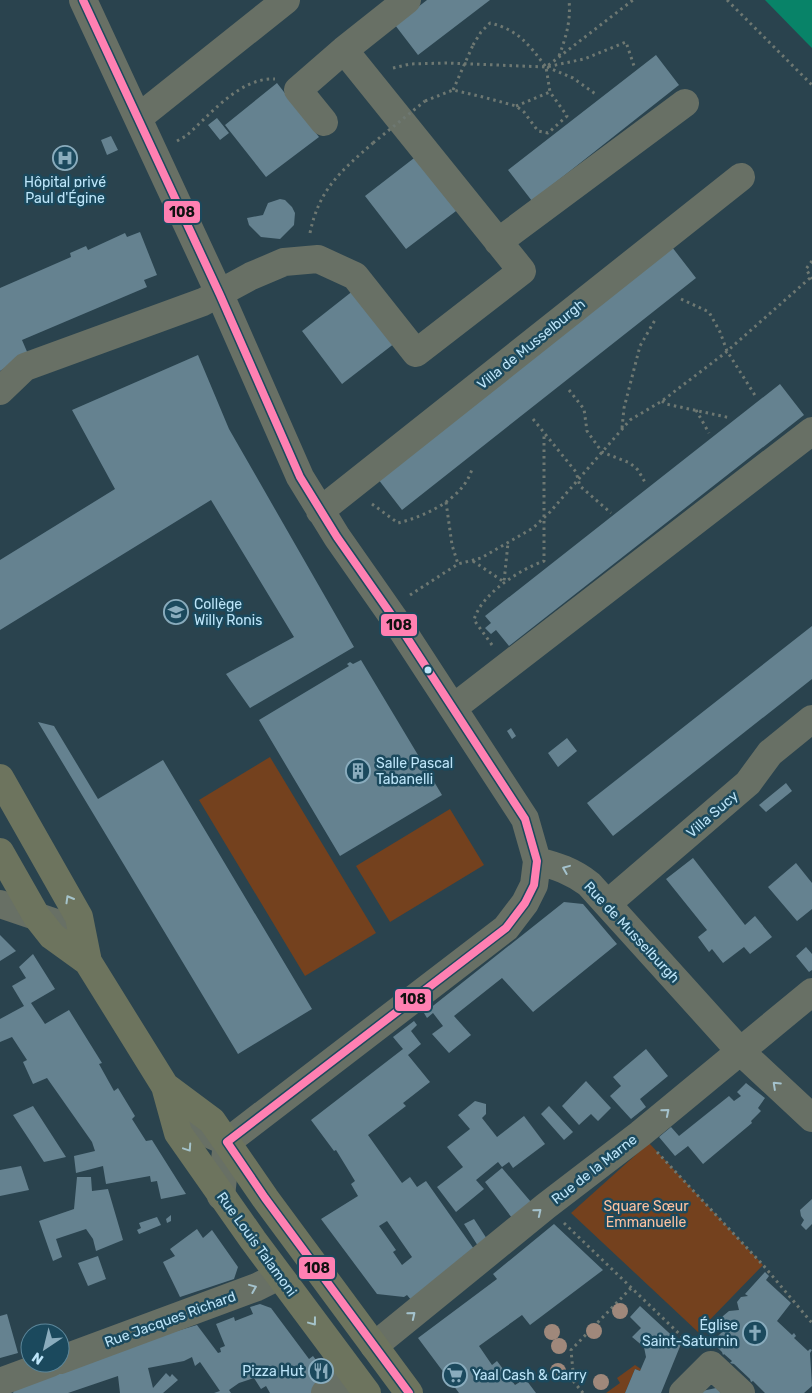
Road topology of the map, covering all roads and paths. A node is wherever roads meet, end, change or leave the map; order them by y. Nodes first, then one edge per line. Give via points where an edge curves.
1 (83, 0) edge
2 (286, 0) edge
3 (407, 0) edge
4 (569, 0) edge
5 (633, 0) edge
6 (727, 0) edge
7 (344, 50) junction
8 (558, 57) junction
9 (634, 66) dead end
10 (546, 67) junction
11 (363, 74) junction
12 (812, 85) edge
13 (298, 90) junction
14 (453, 90) junction
15 (550, 92) junction
16 (597, 95) dead end
17 (685, 103) dead end
18 (516, 106) junction
19 (138, 118) junction
20 (324, 122) dead end
21 (154, 152) junction
22 (741, 177) dead end
23 (498, 242) junction
24 (304, 260) junction
25 (812, 261) edge
26 (811, 278) edge
27 (220, 295) junction
28 (681, 299) dead end
29 (655, 320) dead end
30 (727, 351) junction
31 (0, 390) edge
32 (569, 390) dead end
33 (756, 397) dead end
34 (662, 401) junction
35 (696, 410) junction
36 (731, 418) dead end
37 (533, 419) dead end
38 (622, 429) junction
39 (812, 431) edge
40 (544, 433) junction
41 (709, 433) dead end
42 (602, 452) junction
43 (472, 469) dead end
44 (578, 481) junction
45 (355, 484) junction
46 (646, 484) dead end
47 (446, 502) junction
48 (320, 510) junction
49 (610, 512) dead end
50 (543, 518) junction
51 (508, 542) junction
52 (472, 560) junction
53 (458, 564) junction
54 (504, 582) junction
55 (409, 596) dead end
56 (507, 665) junction
57 (452, 708) junction
58 (812, 719) edge
59 (0, 778) edge
60 (0, 852) edge
61 (537, 861) junction
62 (0, 904) edge
63 (608, 904) junction
64 (37, 917) junction
65 (88, 962) junction
66 (812, 992) edge
67 (739, 1050) junction
68 (165, 1086) junction
69 (812, 1118) edge
70 (640, 1134) junction
71 (227, 1142) junction
72 (221, 1196) junction
73 (546, 1206) junction
74 (279, 1276) junction
75 (632, 1287) junction
76 (812, 1323) edge
77 (374, 1346) junction
78 (70, 1356) edge
79 (711, 1365) junction
80 (25, 1373) edge
81 (0, 1382) edge
82 (359, 1384) edge
83 (325, 1393) edge
84 (409, 1393) edge
85 (583, 1393) edge
86 (683, 1393) edge
87 (741, 1393) edge

1 - 19 street
2 - 19 street
3 - 7 street
4 - 8 path via 571,15
5 - 8 path
6 - 12 path
7 - 11 street
7 - 13 street
8 - 10 path
9 - 10 path via 626,42 584,59
10 - 11 path via 410,64
10 - 14 path, bridge via 526,40 505,27 490,23 473,45
10 - 15 path
10 - 16 path via 572,78
11 - 23 street
13 - 20 street
13 - 21 path via 280,79 266,78 245,86 186,136
14 - 18 path
14 - 24 path, bridge via 425,101 337,174 321,197
15 - 18 path
15 - 18 path via 567,116 548,132 538,131
17 - 23 street
19 - 21 street
21 - 27 street
22 - 45 street, Villa de Musselburgh
23 - 24 street via 522,271 416,353 355,276 318,259
24 - 27 street via 284,262 251,276
25 - 26 path via 806,269
26 - 30 path
27 - 31 street via 24,367
27 - 48 street via 300,477
28 - 30 path via 708,312
29 - 38 path via 640,346
30 - 33 path
30 - 34 path
32 - 42 path via 584,409 587,432
34 - 35 path
34 - 38 path via 630,420
35 - 36 path
35 - 41 path
37 - 40 path
38 - 42 path
39 - 56 street
40 - 44 path via 576,472
40 - 50 path
42 - 44 path
42 - 46 path via 630,463
43 - 47 path via 468,479
44 - 49 path
44 - 50 path
45 - 47 path via 367,500 398,523
45 - 48 street, Villa de Musselburgh
47 - 53 path
48 - 57 street
50 - 51 path via 533,528
50 - 54 path via 544,562 526,568
51 - 52 path
51 - 54 path
52 - 53 path
52 - 54 path
53 - 55 path
54 - 56 path via 476,612 474,620
56 - 57 street
57 - 61 street via 525,819
58 - 63 street, Villa Sucy via 770,753 748,783
65 -> 59 main road via 79,917
60 - 64 main road
63 -> 61 street, Rue de Musselburgh via 576,874
61 - 71 street via 534,885 506,928
62 - 64 street
63 - 67 street, Rue de Musselburgh
64 - 65 main road via 52,936
65 - 68 main road, Rue Louis Talamoni
66 - 67 street, Rue de la Marne
69 -> 67 street, Rue de Musselburgh
70 -> 67 street, Rue de la Marne
68 - 71 main road, Rue Louis Talamoni via 212,1121
68 -> 72 main road, Rue Louis Talamoni via 178,1133
70 - 73 street, Rue de la Marne
70 - 76 path via 763,1265
71 - 72 street
71 - 77 main road, Rue Louis Talamoni
72 - 74 main road, Rue Louis Talamoni
73 - 75 path
77 -> 73 street, Rue de la Marne
78 -> 74 street, Rue Jacques Richard
74 -> 82 main road, Rue Louis Talamoni
75 - 79 path
75 - 85 path via 571,1350 574,1382
77 - 84 main road, Rue Louis Talamoni
79 - 86 street
79 - 87 street
80 - 81 street
82 - 83 street

